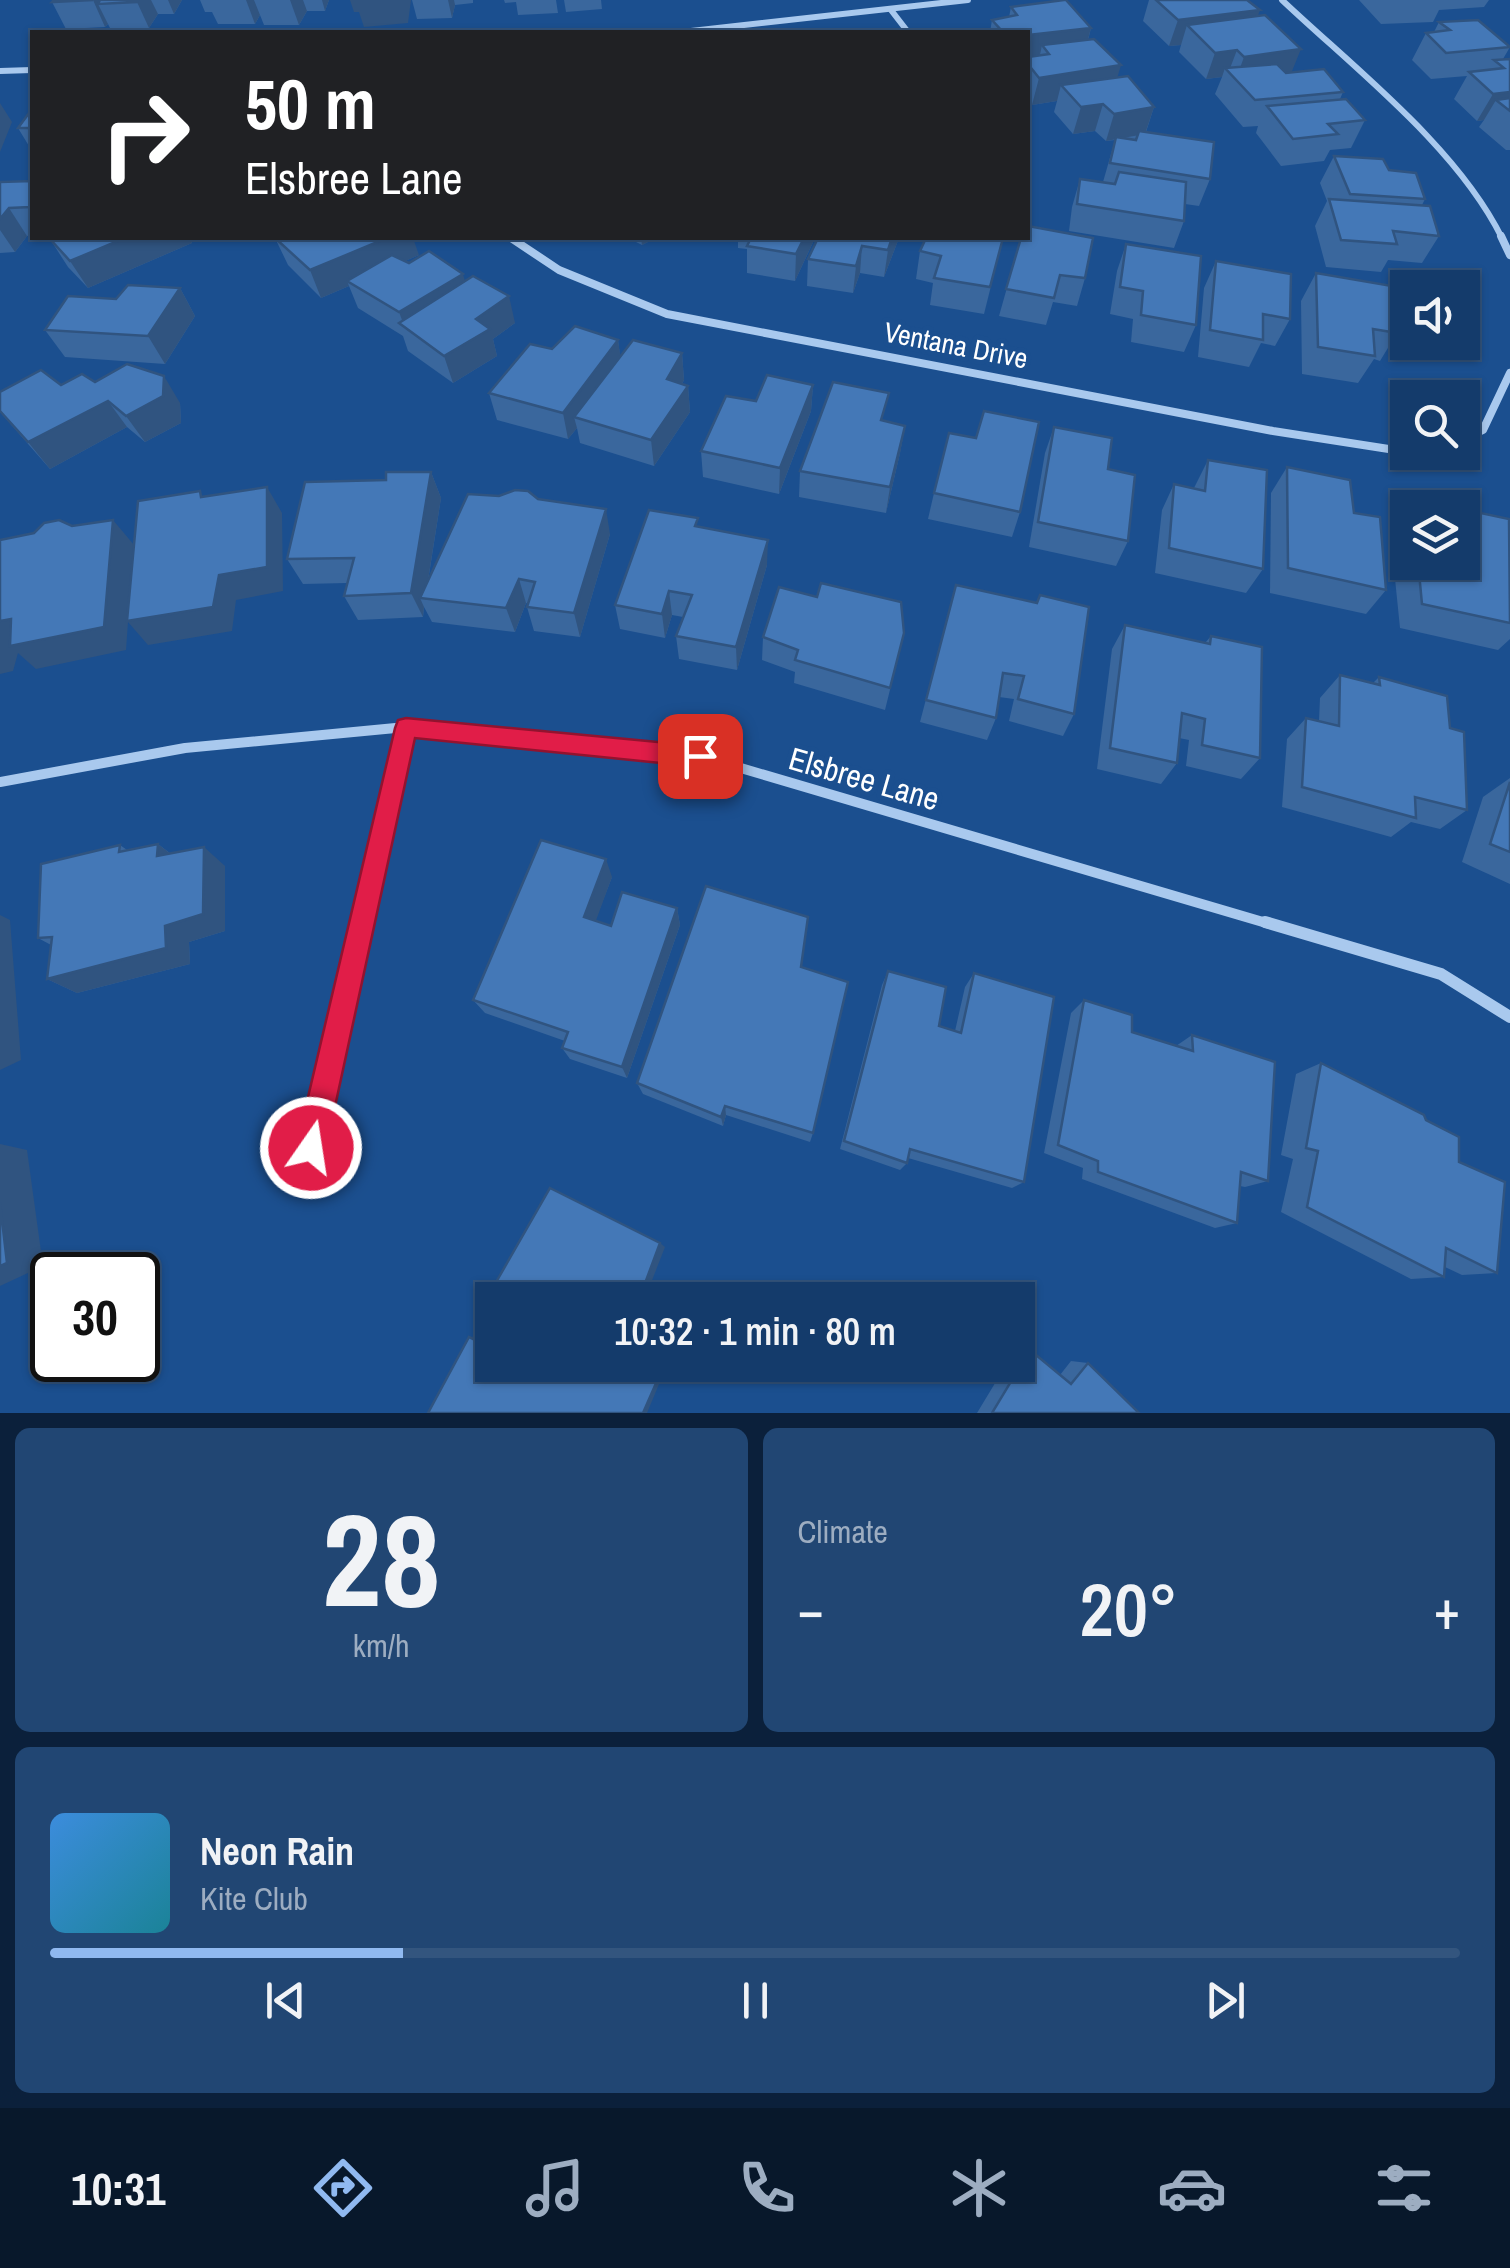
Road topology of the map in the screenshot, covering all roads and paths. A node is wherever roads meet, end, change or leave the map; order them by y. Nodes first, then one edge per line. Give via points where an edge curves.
1 (968, 0) edge
2 (1282, 0) edge
3 (891, 10) junction
4 (701, 30) edge
5 (906, 30) edge
6 (30, 70) edge
7 (0, 71) edge
8 (514, 240) edge
9 (1510, 255) edge
10 (1510, 373) edge
11 (1480, 431) edge
12 (1390, 449) edge
13 (406, 728) junction
14 (0, 782) edge
15 (1510, 1017) edge
16 (302, 1186) dead end

1 - 3 street
2 - 9 street via 1475,194
3 - 4 street
3 - 5 street
6 - 7 street
8 - 12 street, Ventana Drive via 559,270 667,314
10 - 11 street
13 - 14 street, Elsbree Lane via 185,748
13 - 15 street, Elsbree Lane via 700,756 1440,974
13 - 16 street

